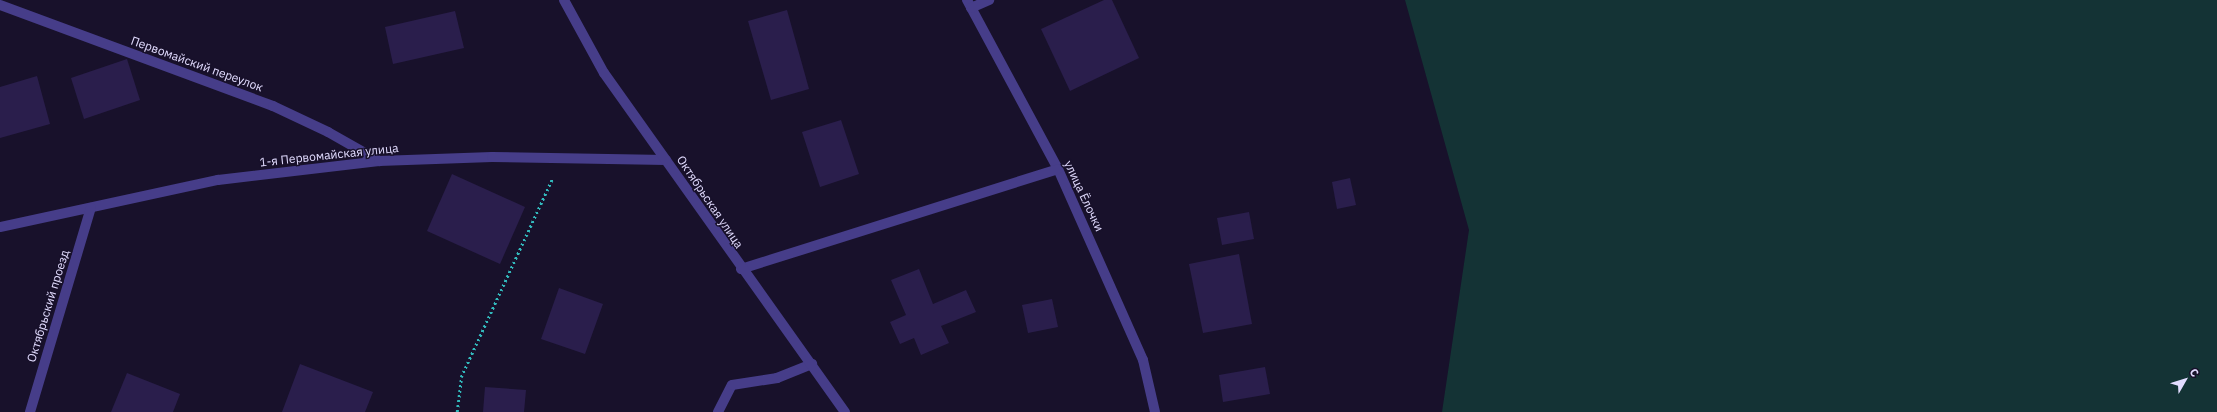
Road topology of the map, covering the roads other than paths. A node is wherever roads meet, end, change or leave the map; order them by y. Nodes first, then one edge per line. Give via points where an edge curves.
1 (564, 0) edge
2 (989, 0) edge
3 (969, 4) edge
4 (0, 5) edge
5 (666, 160) junction
6 (378, 161) junction
7 (1058, 169) junction
8 (91, 208) junction
9 (0, 227) edge
10 (741, 269) junction
11 (812, 364) junction
12 (30, 412) edge
13 (718, 412) edge
14 (845, 412) edge
15 (1155, 412) edge

1 - 5 street, Октябрьская улица via 604,73
2 - 3 street
3 - 7 street, улица Ёлочки
4 - 6 street, Первомайский переулок via 273,106 328,132
5 - 6 street, 1-я Первомайская улица via 562,157
5 - 10 street, Октябрьская улица
6 - 8 street, 1-я Первомайская улица via 218,180
7 - 10 street
7 - 15 street, улица Ёлочки via 1143,360
8 - 9 street, 1-я Первомайская улица
8 - 12 street, Октябрьский проезд
10 - 11 street, Октябрьская улица
11 - 13 street via 777,378 732,385
11 - 14 street, Октябрьская улица

